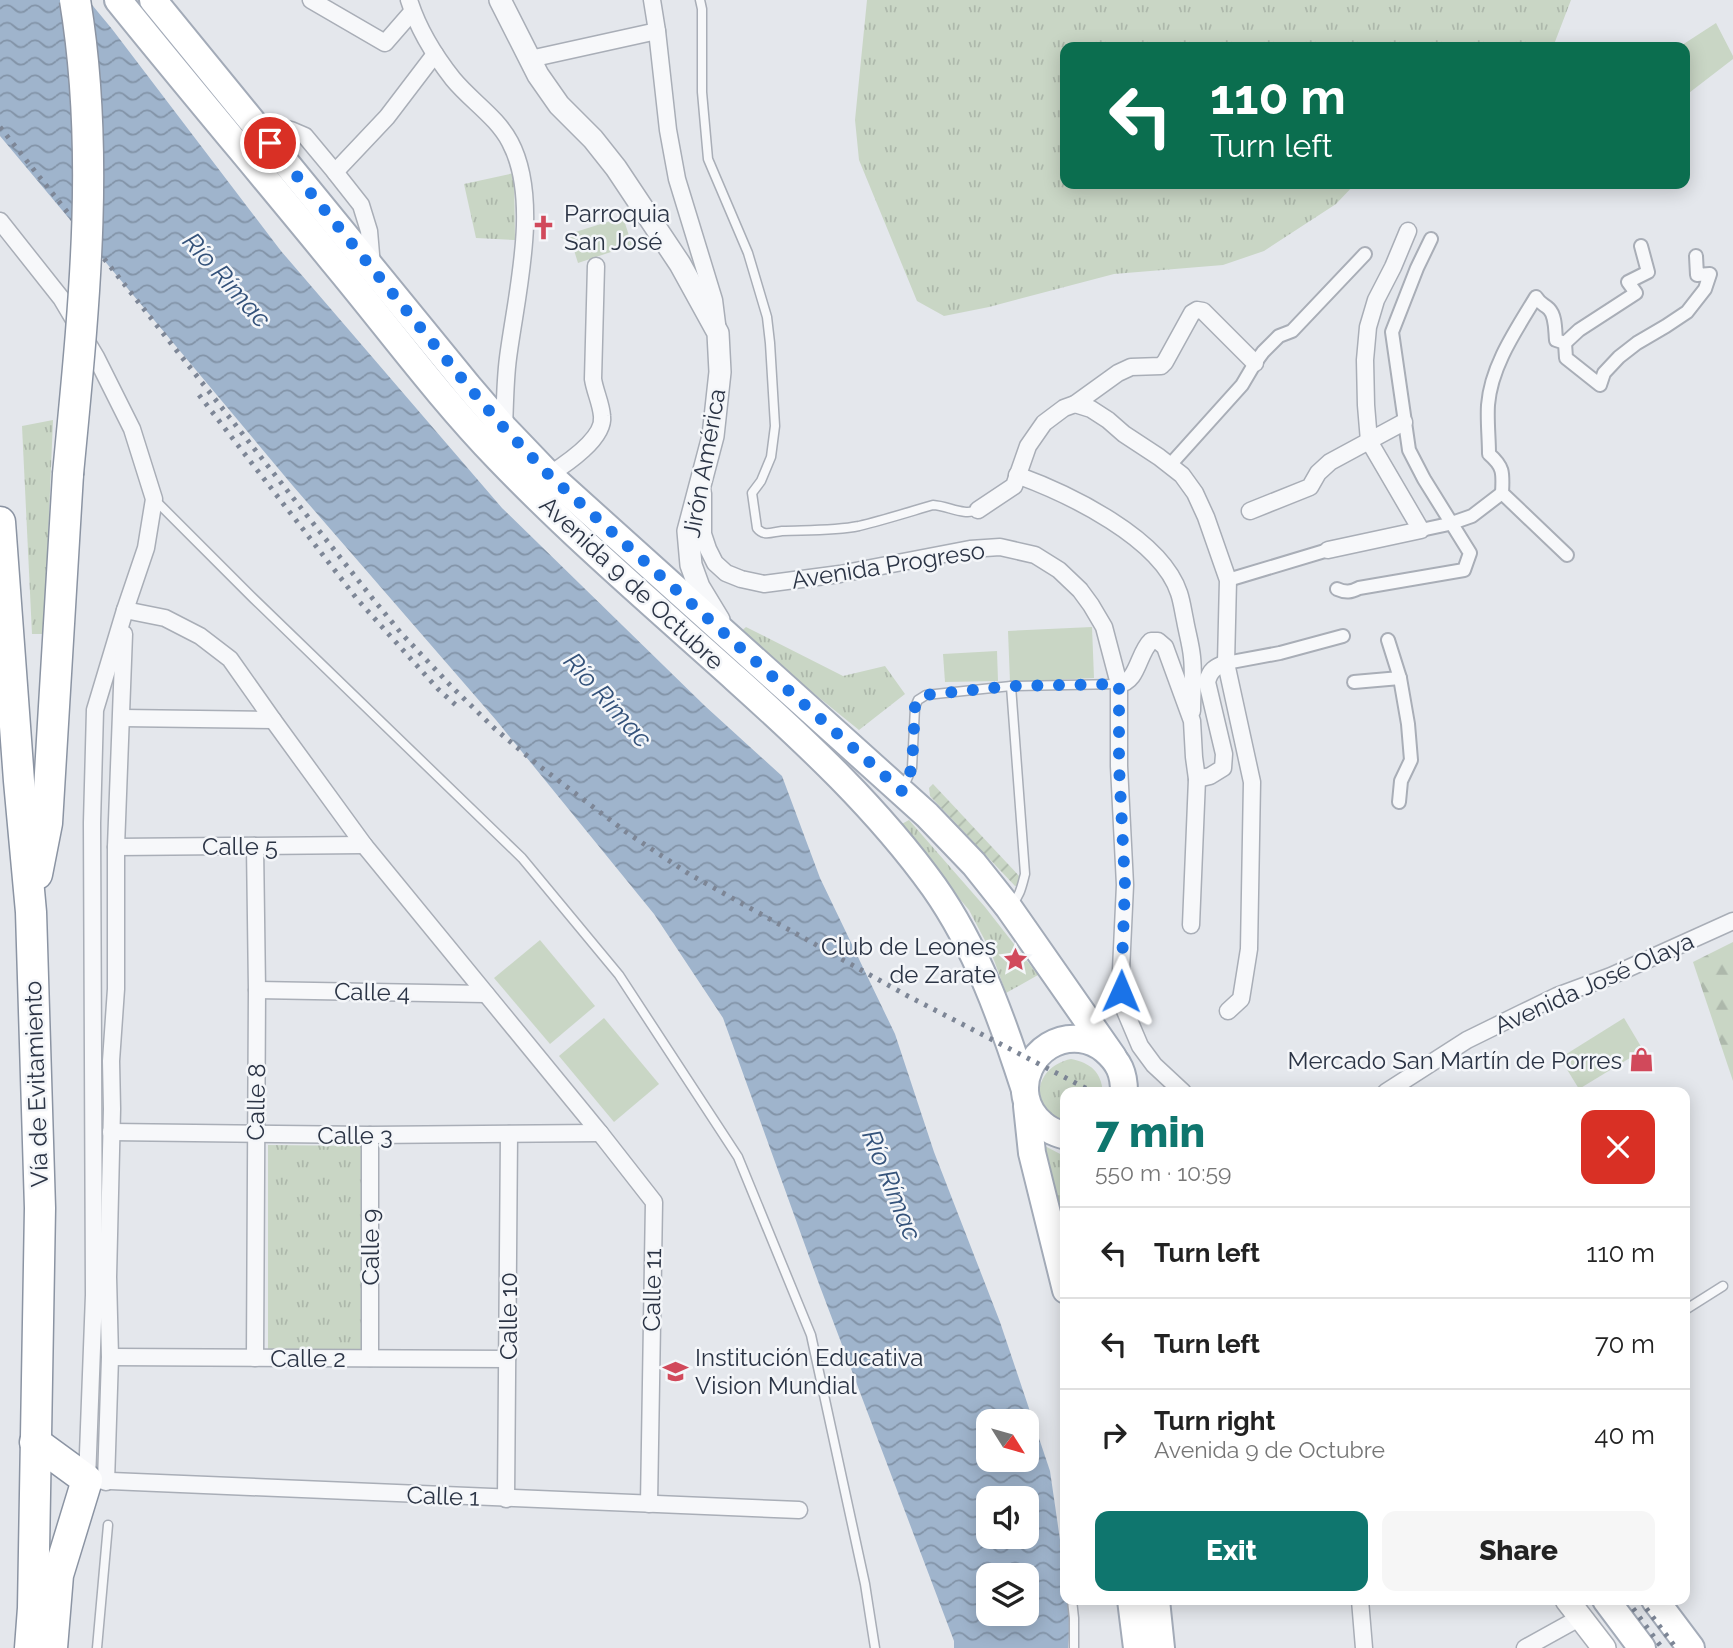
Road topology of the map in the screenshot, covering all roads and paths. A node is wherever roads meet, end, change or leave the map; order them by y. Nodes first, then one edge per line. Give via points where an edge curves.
1 (75, 0) edge
2 (118, 0) edge
3 (153, 0) edge
4 (312, 0) edge
5 (500, 0) edge
6 (652, 0) edge
7 (700, 0) edge
8 (411, 6) edge
9 (657, 31) junction
10 (435, 54) junction
11 (530, 59) junction
12 (252, 122) junction
13 (335, 172) junction
14 (0, 221) edge
15 (1408, 231) dead end
16 (1432, 239) dead end
17 (1641, 246) dead end
18 (1365, 254) dead end
19 (1696, 256) dead end
20 (596, 267) dead end
21 (372, 268) junction
22 (718, 333) junction
23 (1565, 344) junction
24 (1255, 363) junction
25 (1075, 404) junction
26 (1404, 422) junction
27 (504, 428) junction
28 (1369, 441) junction
29 (1170, 465) junction
30 (703, 468) junction
31 (549, 475) junction
32 (1017, 475) junction
33 (1502, 492) junction
34 (154, 499) junction
35 (978, 510) joint
36 (1250, 511) dead end
37 (0, 522) edge
38 (1451, 523) junction
39 (1421, 530) junction
40 (1328, 550) joint
41 (1567, 555) dead end
42 (1228, 580) junction
43 (1337, 589) dead end
44 (125, 610) junction
45 (1343, 636) dead end
46 (1388, 640) dead end
47 (736, 644) junction
48 (1226, 663) junction
49 (1400, 678) junction
50 (1354, 682) dead end
51 (1119, 684) junction
52 (1012, 686) junction
53 (122, 718) junction
54 (273, 720) junction
55 (1192, 721) junction
56 (1197, 779) junction
57 (902, 791) junction
58 (1399, 802) dead end
59 (364, 845) junction
60 (255, 846) junction
61 (116, 847) junction
62 (1009, 908) junction
63 (31, 912) junction
64 (1733, 921) edge
65 (1191, 925) dead end
66 (257, 990) junction
67 (486, 994) junction
68 (1228, 1010) dead end
69 (1119, 1072) edge
70 (1138, 1087) edge
71 (1178, 1087) edge
72 (1394, 1087) edge
73 (1026, 1095) junction
74 (111, 1132) junction
75 (600, 1133) junction
76 (256, 1134) junction
77 (509, 1134) junction
78 (1060, 1134) edge
79 (370, 1135) junction
80 (1060, 1266) edge
81 (1723, 1286) dead end
82 (1690, 1307) edge
83 (110, 1357) junction
84 (255, 1358) junction
85 (370, 1358) junction
86 (507, 1359) junction
87 (35, 1442) junction
88 (96, 1481) junction
89 (506, 1499) junction
90 (649, 1504) junction
91 (799, 1510) dead end
92 (108, 1525) dead end
93 (1073, 1605) edge
94 (1132, 1605) edge
95 (1157, 1605) edge
96 (1360, 1605) edge
97 (1610, 1605) edge
98 (1658, 1605) edge
99 (33, 1608) junction
100 (1574, 1608) edge
101 (30, 1648) edge
102 (45, 1648) edge
103 (52, 1648) edge
104 (97, 1648) edge
105 (876, 1648) edge
106 (1074, 1648) edge
107 (1137, 1648) edge
108 (1161, 1648) edge
109 (1364, 1648) edge
110 (1525, 1648) edge
111 (1604, 1648) edge
112 (1642, 1648) edge
113 (1691, 1648) edge

1 - 63 highway, bridge via 85,79 88,220 47,823
2 - 73 main road, Avenida 9 de Octubre via 447,403 563,523 802,738 898,840 935,890 989,988
3 - 12 main road, Avenida 9 de Octubre
4 - 8 street via 385,43
5 - 11 street, Jirón América
6 - 9 street
7 - 35 lane via 708,159 748,253 770,343 775,426 771,457 752,493 757,528 765,534 858,526 933,505 968,514
8 - 10 street
9 - 11 street
9 - 22 street via 677,179 714,300
10 - 13 street via 387,117
10 - 27 street via 509,140 525,191
11 - 22 street, Jirón América via 559,105 617,168 680,264
12 - 13 street via 305,136
12 - 21 main road, Avenida 9 de Octubre
13 - 21 street via 361,205
14 - 34 street via 61,298 96,356 132,429
15 - 28 street via 1368,327
16 - 26 street via 1392,332
17 - 23 street via 1648,272 1628,282 1636,293
18 - 24 street
19 - 23 street via 1698,275 1710,274 1704,289 1687,312 1619,357 1604,373 1601,385 1566,358
20 - 31 street via 593,379 602,423 573,459
21 - 27 main road, Avenida 9 de Octubre
22 - 30 street, Jirón América via 717,404
23 - 33 street via 1556,340 1549,309 1536,297 1500,359 1491,386 1489,454 1500,465
24 - 25 street via 1197,310 1161,366 1131,367
24 - 29 street via 1242,385
25 - 29 street via 1100,415
25 - 32 street via 1044,423 1028,446
26 - 28 street
26 - 38 street via 1409,450
27 - 31 main road, Avenida 9 de Octubre
28 - 36 street via 1329,461 1310,487
28 - 39 street
29 - 42 street via 1195,494
30 - 47 street, Jirón América via 688,531 691,565 710,608
30 - 51 street, Avenida Progreso via 703,534 715,563 726,573 764,584 970,549 1000,547 1035,555 1070,580 1091,605 1104,628
31 - 47 main road, Avenida 9 de Octubre
32 - 35 street via 1014,486
32 - 55 street via 1111,521 1166,568 1179,592 1193,658
33 - 38 street via 1472,516
33 - 41 street
34 - 44 street via 146,548
34 - 105 lane via 522,858 619,975 738,1157 811,1335
37 - 63 highway, Vía de Evitamiento
38 - 39 street
38 - 43 street via 1470,553 1464,570 1359,587 1352,592
39 - 40 street
40 - 42 street
42 - 48 street
44 - 53 street
44 - 54 street via 165,618 200,636 230,659
44 - 88 street via 95,710
45 - 48 street
46 - 49 street
47 - 57 main road, Avenida 9 de Octubre
48 - 56 street via 1215,667 1207,682 1224,754 1223,768
48 - 68 street via 1252,782 1250,949 1241,999
49 - 50 street
49 - 58 street via 1411,760 1401,781
51 - 52 lane
51 - 55 street via 1130,680 1146,646 1158,641 1165,647
51 - 71 street, Avenida Progreso via 1125,885 1123,1006 1139,1046
52 - 57 lane via 918,699 912,768
52 - 62 lane via 1025,874
53 - 54 street
53 - 61 street
54 - 59 street
55 - 56 street
56 - 65 street
57 - 62 main road, Avenida 9 de Octubre via 974,864
59 - 60 street, Calle 5
59 - 67 street
60 - 61 street, Calle 5
60 - 66 street, Calle 8
61 - 74 street
62 - 69 main road, Avenida 9 de Octubre
63 - 87 highway, Vía de Evitamiento via 40,1208
64 - 72 street, Avenida José Olaya via 1522,1013 1467,1040
66 - 67 street, Calle 4
66 - 76 street, Calle 8
67 - 75 street
69 - 70 main road
69 - 73 main road via 1102,1047 1087,1040 1057,1041 1033,1060
73 - 78 main road via 1041,1124
73 - 80 main road via 1032,1153
74 - 76 street, Calle 3
74 - 83 street
75 - 77 street, Calle 3
75 - 90 street, Calle 11 via 654,1202
76 - 79 street, Calle 3
76 - 84 street, Calle 8
77 - 79 street, Calle 3
77 - 86 street, Calle 10
79 - 85 street, Calle 9
81 - 82 lane
83 - 84 street, Calle 2
83 - 88 street
84 - 85 street, Calle 2
85 - 86 street, Calle 2
86 - 89 street, Calle 10
87 - 88 highway
87 - 99 highway, Vía de Evitamiento
88 - 89 street, Calle 1
88 - 103 highway via 58,1575
89 - 90 street, Calle 1
90 - 91 street, Calle 1
92 - 104 lane
93 - 106 lane
94 - 107 main road
95 - 108 main road
96 - 109 street
97 - 112 main road
98 - 113 main road
99 - 101 highway, Vía de Evitamiento
99 - 102 highway
100 - 110 street
100 - 111 main road

